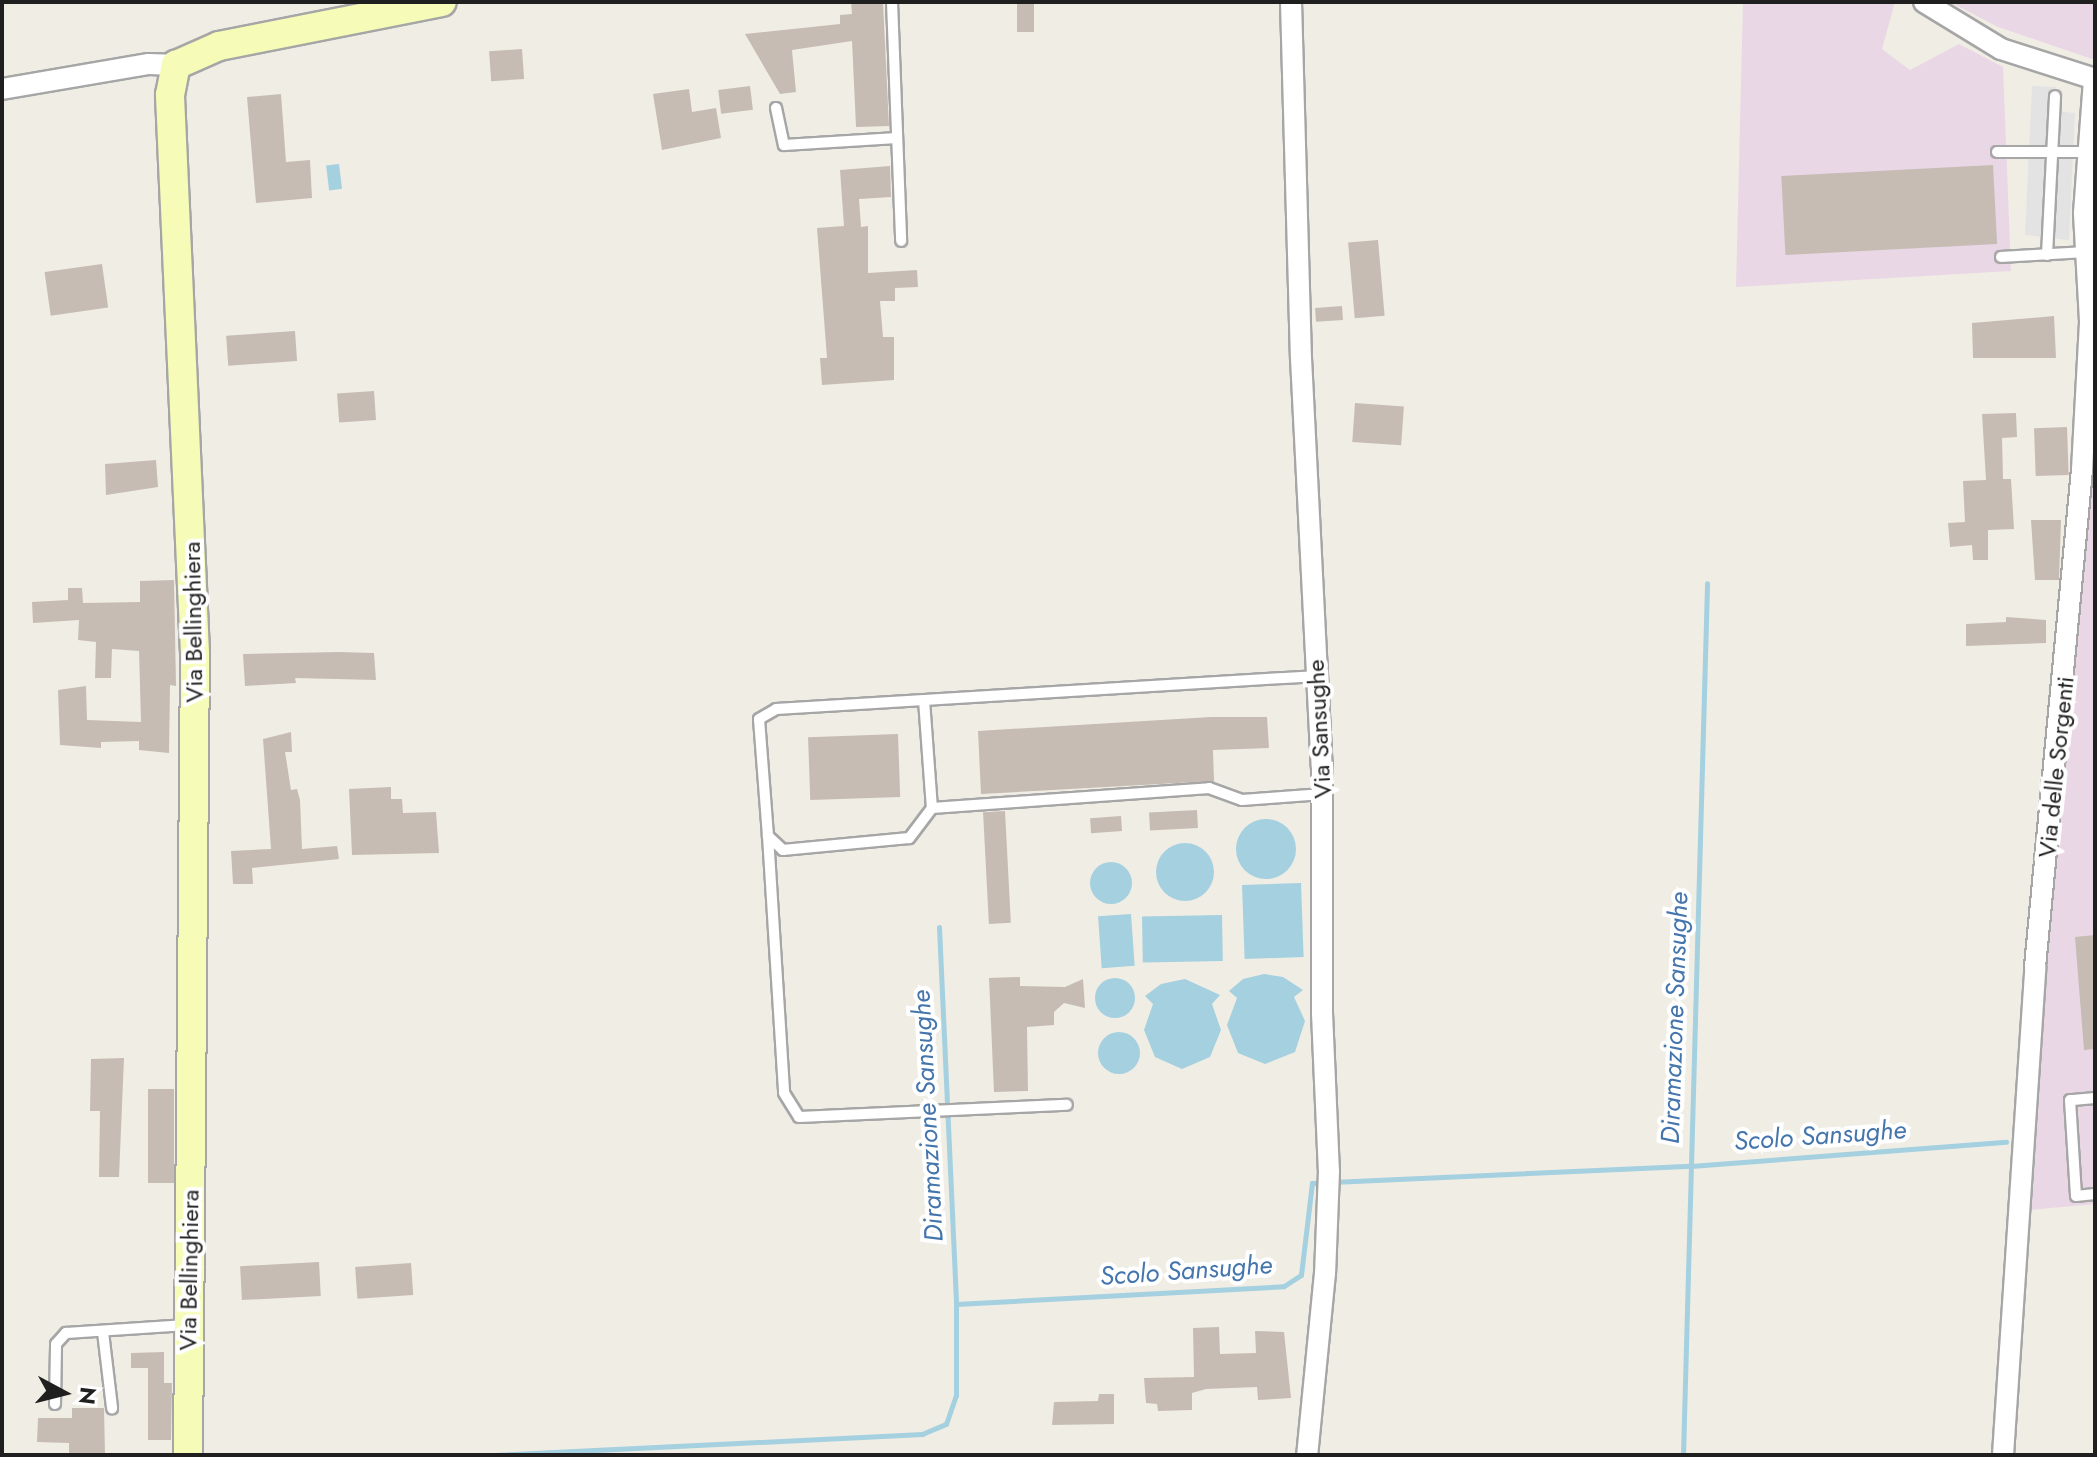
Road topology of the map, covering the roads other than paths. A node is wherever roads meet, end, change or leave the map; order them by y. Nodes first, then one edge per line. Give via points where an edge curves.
1 (442, 2) edge
2 (892, 2) edge
3 (1291, 2) edge
4 (1924, 2) edge
5 (176, 65) junction
6 (2095, 79) edge
7 (2, 89) edge
8 (2055, 96) dead end
9 (776, 108) dead end
10 (897, 138) junction
11 (2052, 151) junction
12 (1997, 152) dead end
13 (2087, 152) junction
14 (901, 241) dead end
15 (2085, 252) junction
16 (2047, 255) junction
17 (2001, 257) dead end
18 (1318, 676) junction
19 (924, 700) junction
20 (1323, 794) junction
21 (932, 808) junction
22 (768, 836) junction
23 (2095, 1098) edge
24 (1067, 1105) dead end
25 (2095, 1194) edge
26 (189, 1325) junction
27 (103, 1332) junction
28 (55, 1404) dead end
29 (112, 1408) dead end
30 (188, 1455) edge
31 (1307, 1455) edge
32 (2003, 1455) edge

1 - 5 street via 219,46
2 - 10 lane
3 - 18 street, Via Sansughe via 1301,358
4 - 6 street via 2001,49
5 - 7 street via 149,64
5 - 26 street, Via Bellinghiera via 170,95 171,163 195,653
6 - 13 street, Via delle Sorgenti
8 - 11 lane
9 - 10 lane via 784,145
10 - 14 lane
11 - 12 lane
11 - 13 lane
11 - 16 lane
13 - 15 street, Via delle Sorgenti
15 - 16 lane
15 - 32 street, Via delle Sorgenti via 2090,321 2082,470 2035,967
16 - 17 lane
18 - 19 lane
18 - 20 street, Via Sansughe
19 - 21 lane
19 - 22 lane via 776,709 759,719
20 - 21 lane via 1242,800 1209,788
20 - 31 street, Via Sansughe via 1328,1180 1325,1273
21 - 22 lane via 909,838 783,850
22 - 24 lane via 784,1093 799,1117
23 - 25 lane via 2070,1100 2076,1196
26 - 27 lane
26 - 30 street, Via Bellinghiera
27 - 28 lane via 66,1333 56,1344
27 - 29 lane

